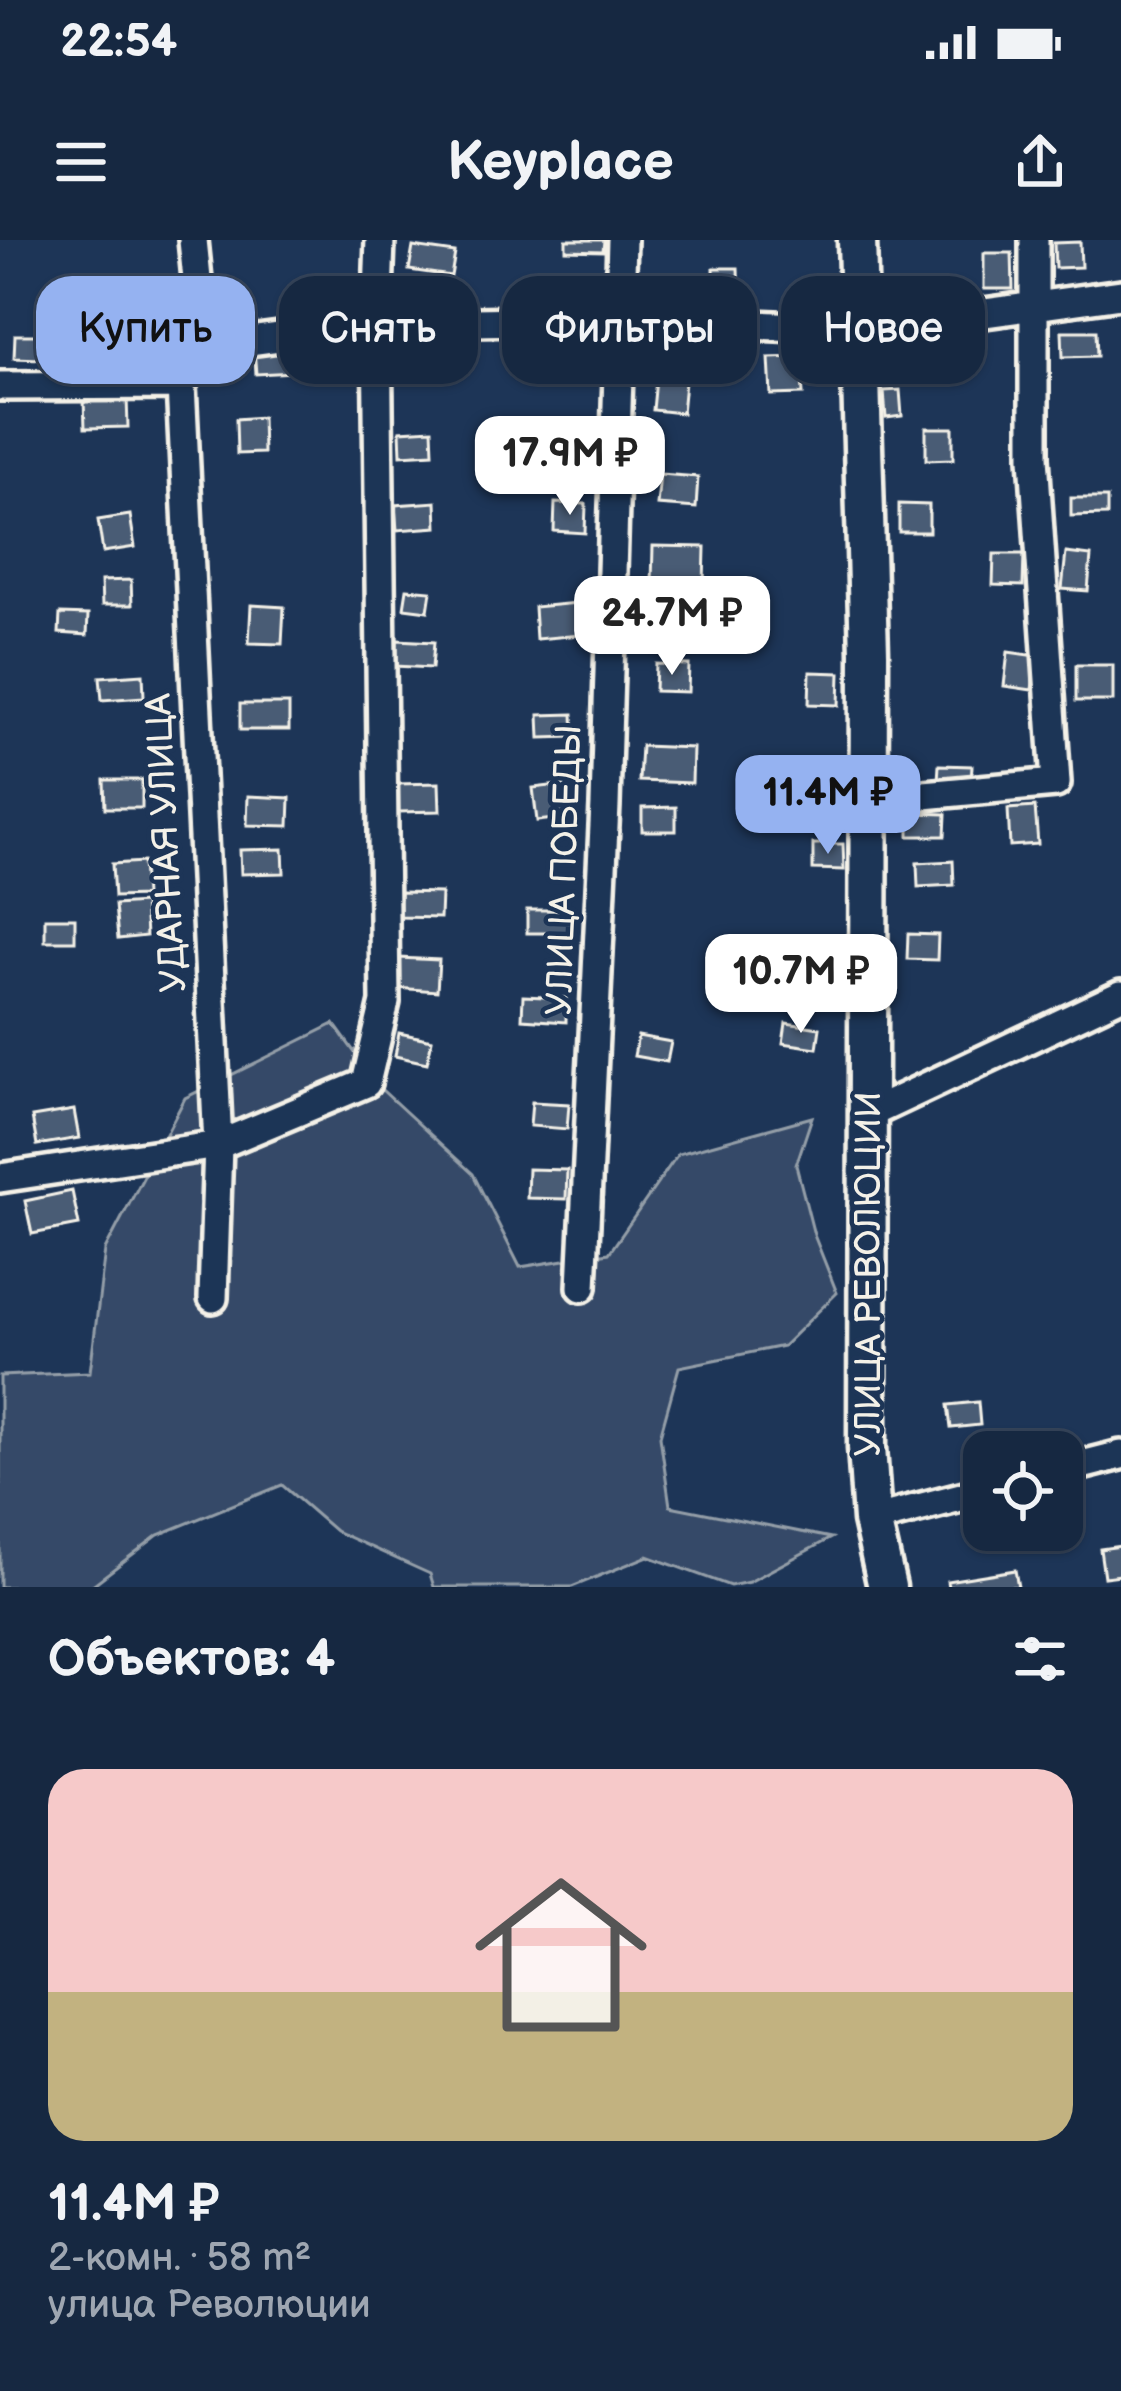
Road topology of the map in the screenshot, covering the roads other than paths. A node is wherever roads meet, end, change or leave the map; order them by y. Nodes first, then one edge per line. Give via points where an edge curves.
1 (193, 240) edge
2 (380, 240) edge
3 (622, 240) edge
4 (857, 240) edge
5 (1034, 240) edge
6 (197, 276) edge
7 (379, 276) edge
8 (622, 276) edge
9 (859, 276) edge
10 (1121, 294) edge
11 (1035, 305) junction
12 (985, 312) edge
13 (378, 384) edge
14 (619, 384) edge
15 (863, 384) edge
16 (181, 385) joint
17 (0, 386) edge
18 (869, 800) junction
19 (1121, 994) edge
20 (868, 1114) junction
21 (218, 1145) junction
22 (0, 1178) edge
23 (582, 1287) dead end
24 (213, 1298) dead end
25 (1121, 1454) edge
26 (1083, 1464) edge
27 (963, 1496) edge
28 (872, 1520) junction
29 (887, 1587) edge

1 - 6 street
2 - 7 street
3 - 8 street, УЛИЦА ПОБЕДЫ
4 - 9 street, УЛИЦА РЕВОЛЮЦИИ
5 - 11 street
10 - 11 street
11 - 12 street
11 - 18 street via 1034,457 1056,783
13 - 21 street via 385,1002 366,1083
14 - 23 street, УЛИЦА ПОБЕДЫ
15 - 18 street, УЛИЦА РЕВОЛЮЦИИ
16 - 17 street
16 - 21 street, УДАРНАЯ УЛИЦА
18 - 20 street, УЛИЦА РЕВОЛЮЦИИ
19 - 20 street
20 - 28 street, УЛИЦА РЕВОЛЮЦИИ
21 - 22 street
21 - 24 street, УДАРНАЯ УЛИЦА
25 - 26 street
27 - 28 street
28 - 29 street, УЛИЦА РЕВОЛЮЦИИ

